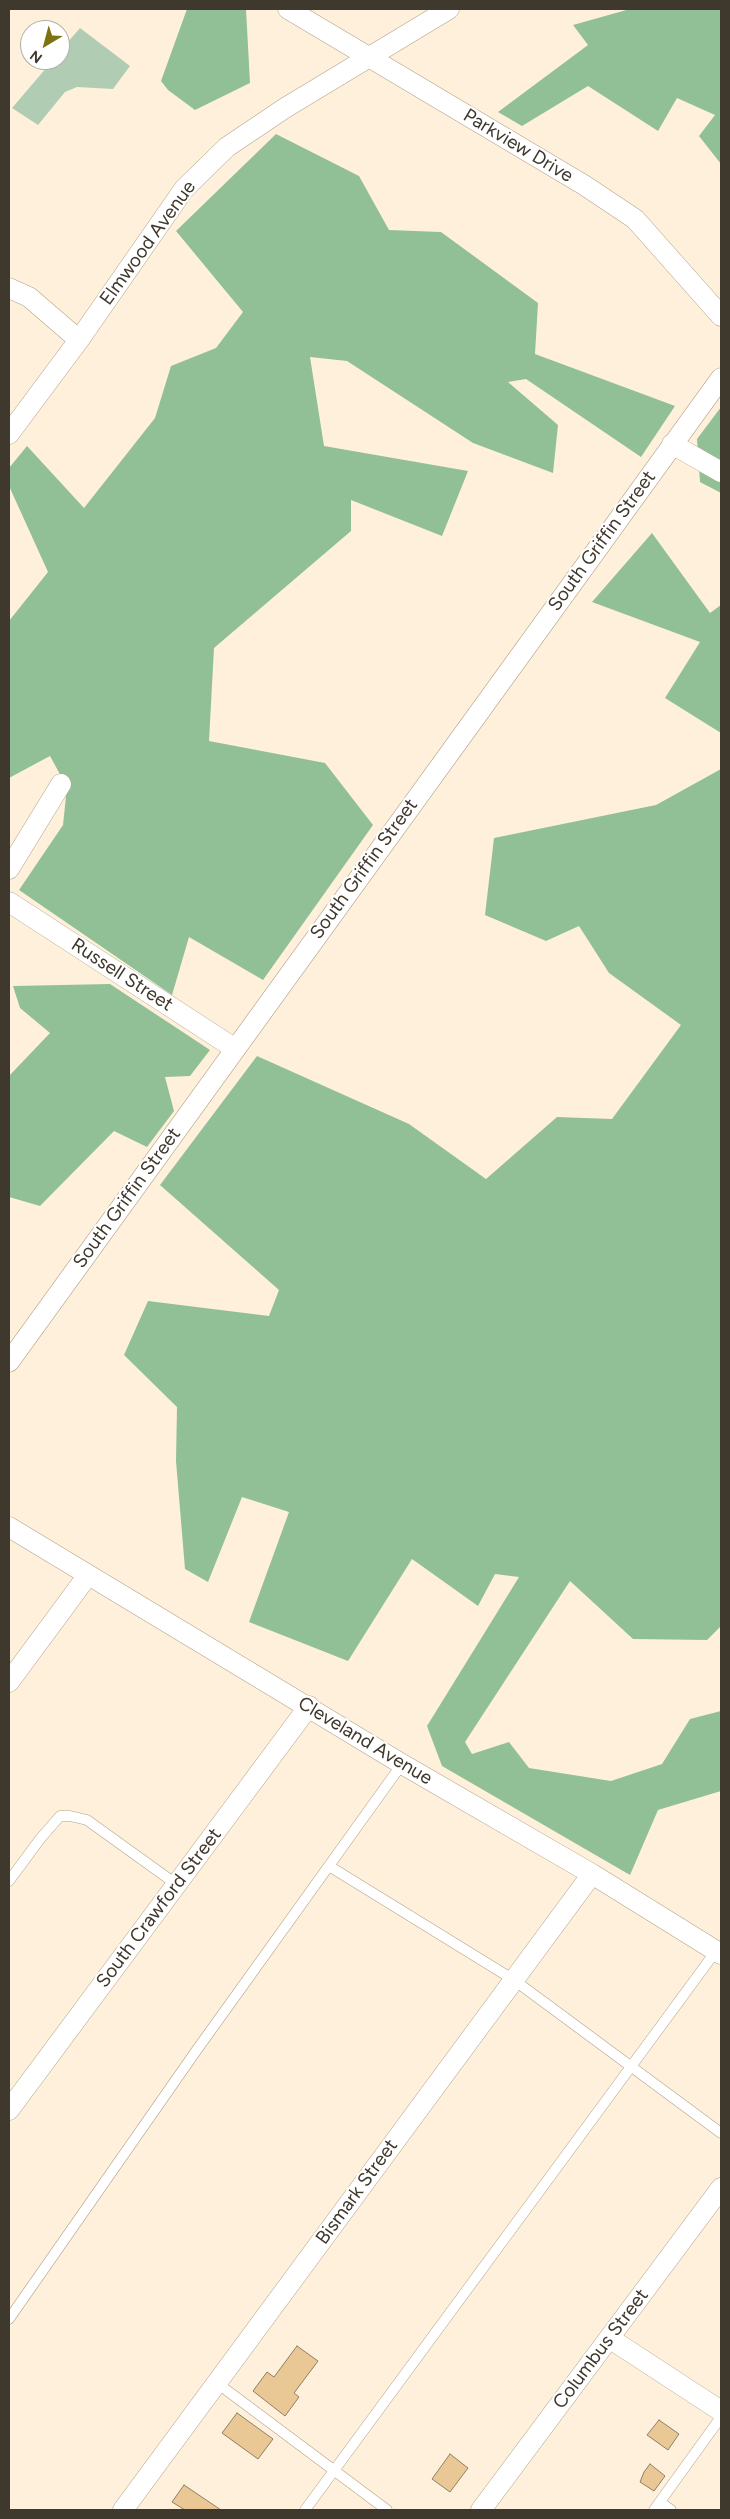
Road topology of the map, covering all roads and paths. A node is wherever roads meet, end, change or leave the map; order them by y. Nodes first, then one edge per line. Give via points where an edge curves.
1 (288, 9) edge
2 (450, 9) edge
3 (372, 57) junction
4 (9, 288) edge
5 (721, 316) edge
6 (79, 340) junction
7 (721, 378) edge
8 (9, 434) edge
9 (672, 444) junction
10 (721, 472) edge
11 (61, 784) dead end
12 (9, 869) edge
13 (9, 902) edge
14 (234, 1048) junction
15 (9, 1362) edge
16 (9, 1527) edge
17 (88, 1575) junction
18 (9, 1682) edge
19 (309, 1706) junction
20 (402, 1764) junction
21 (329, 1866) junction
22 (592, 1874) junction
23 (9, 1881) edge
24 (176, 1884) junction
25 (719, 1953) edge
26 (514, 1980) junction
27 (630, 2066) junction
28 (9, 2110) edge
29 (721, 2133) edge
30 (721, 2188) edge
31 (9, 2319) edge
32 (609, 2338) junction
33 (217, 2383) junction
34 (721, 2411) edge
35 (721, 2417) edge
36 (334, 2472) junction
37 (656, 2506) edge
38 (123, 2510) edge
39 (305, 2510) edge
40 (388, 2510) edge
41 (481, 2510) edge
42 (671, 2510) edge

1 - 3 street, Parkview Drive
2 - 3 street, Elmwood Avenue
3 - 5 street, Parkview Drive via 635,219
3 - 6 street, Elmwood Avenue via 285,108 227,147 184,189
4 - 6 street via 29,297
6 - 8 street, Elmwood Avenue
7 - 9 street, South Griffin Street
9 - 10 street
9 - 14 street, South Griffin Street
11 - 12 street
13 - 14 street, Russell Street
14 - 15 street, South Griffin Street
16 - 17 street, Cleveland Avenue
17 - 18 street
17 - 19 street, Cleveland Avenue
19 - 20 street, Cleveland Avenue
19 - 24 street, South Crawford Street
20 - 21 lane
20 - 22 street, Cleveland Avenue
21 - 26 lane
21 - 31 lane
22 - 25 street, Cleveland Avenue
22 - 26 street, Bismark Street
23 - 24 lane via 60,1816 70,1816 87,1820
24 - 28 street, South Crawford Street
25 - 27 lane
26 - 27 lane
26 - 33 street, Bismark Street
27 - 29 lane
27 - 36 lane
30 - 32 street, Columbus Street
32 - 34 street
32 - 41 street, Columbus Street
33 - 36 lane
33 - 38 street, Bismark Street
35 - 37 lane
36 - 39 lane
36 - 40 lane
37 - 42 lane

